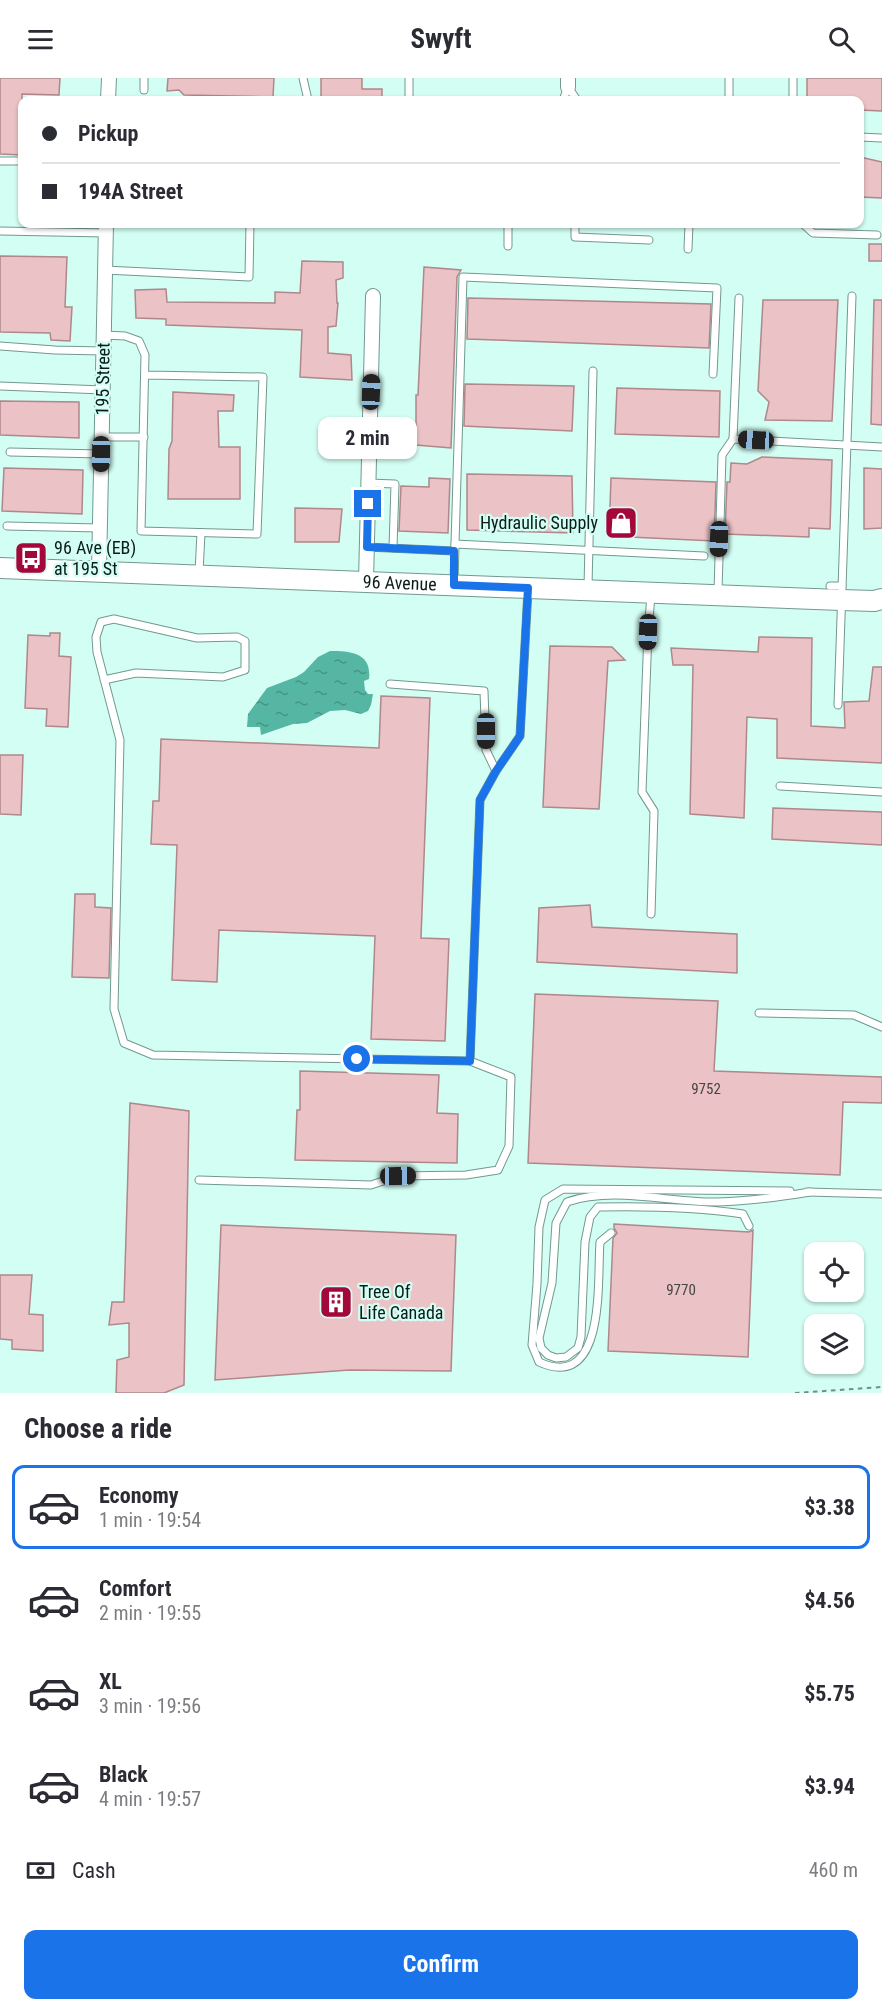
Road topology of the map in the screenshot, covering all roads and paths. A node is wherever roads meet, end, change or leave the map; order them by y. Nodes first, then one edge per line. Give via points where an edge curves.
1 (109, 78) edge
2 (144, 78) edge
3 (303, 78) edge
4 (409, 78) edge
5 (729, 78) edge
6 (793, 78) edge
7 (568, 82) edge
8 (144, 90) dead end
9 (108, 96) edge
10 (307, 96) edge
11 (409, 96) edge
12 (575, 96) edge
13 (729, 96) edge
14 (793, 96) edge
15 (864, 137) edge
16 (881, 138) edge
17 (0, 161) edge
18 (18, 161) edge
19 (106, 228) edge
20 (250, 228) edge
21 (508, 228) edge
22 (575, 228) edge
23 (689, 228) edge
24 (807, 228) edge
25 (0, 231) edge
26 (877, 236) dead end
27 (649, 240) dead end
28 (508, 246) dead end
29 (688, 249) dead end
30 (105, 270) junction
31 (373, 296) dead end
32 (852, 296) dead end
33 (739, 298) dead end
34 (104, 335) junction
35 (0, 346) edge
36 (103, 351) junction
37 (593, 371) dead end
38 (713, 374) dead end
39 (146, 375) junction
40 (0, 386) edge
41 (103, 390) junction
42 (102, 437) junction
43 (144, 437) junction
44 (733, 439) junction
45 (846, 445) junction
46 (882, 447) edge
47 (10, 452) dead end
48 (101, 454) junction
49 (369, 483) junction
50 (7, 526) dead end
51 (100, 528) junction
52 (201, 533) junction
53 (367, 547) junction
54 (393, 548) junction
55 (454, 548) junction
56 (589, 551) junction
57 (704, 556) dead end
58 (0, 568) edge
59 (99, 571) junction
60 (199, 575) junction
61 (366, 581) junction
62 (454, 585) junction
63 (528, 588) junction
64 (588, 590) junction
65 (838, 591) junction
66 (651, 593) junction
67 (718, 596) junction
68 (879, 601) edge
69 (104, 681) junction
70 (390, 684) dead end
71 (838, 705) dead end
72 (496, 771) junction
73 (780, 786) dead end
74 (882, 792) edge
75 (651, 914) dead end
76 (759, 1013) dead end
77 (882, 1027) edge
78 (470, 1061) junction
79 (199, 1180) dead end
80 (810, 1192) junction
81 (882, 1194) edge
82 (749, 1226) dead end
83 (611, 1233) dead end
84 (882, 1387) edge
85 (795, 1393) edge

1 - 9 street
2 - 8 lane
3 - 10 lane
4 - 11 lane
5 - 13 lane
6 - 14 lane
7 - 12 lane
15 - 16 lane
17 - 18 lane
19 - 25 lane
19 - 30 street, 195 Street
20 - 30 lane via 249,277
21 - 28 lane
22 - 27 lane via 574,237
23 - 29 lane
24 - 26 lane via 813,233
30 - 34 street, 195 Street
31 - 49 street
32 - 45 lane
33 - 44 lane
34 - 36 street, 195 Street
34 - 39 lane via 139,341 145,355
35 - 36 lane
36 - 41 street, 195 Street
37 - 56 lane
38 - 55 lane via 717,288 463,277
39 - 43 lane
39 - 52 lane via 262,377 257,534
40 - 41 lane
41 - 42 street, 195 Street
42 - 43 lane
42 - 48 street, 195 Street
43 - 52 lane via 141,531
44 - 45 lane
44 - 67 lane via 723,455
45 - 46 lane
45 - 65 lane
47 - 48 lane
48 - 51 street, 195 Street
49 - 53 street
49 - 54 lane via 395,484
50 - 51 lane
51 - 59 street, 195 Street
52 - 60 lane
53 - 54 lane
53 - 61 street
54 - 55 lane
55 - 56 lane
55 - 62 lane
56 - 57 lane
56 - 64 lane
58 - 59 main road, 96 Avenue
59 - 60 main road, 96 Avenue
60 - 61 main road, 96 Avenue
61 - 62 main road, 96 Avenue
62 - 63 main road, 96 Avenue
63 - 64 main road, 96 Avenue
63 - 72 lane via 520,736
64 - 66 main road, 96 Avenue
65 - 67 main road, 96 Avenue
65 - 68 main road, 96 Avenue
65 - 71 lane
66 - 67 main road, 96 Avenue
66 - 75 lane via 642,792 654,811
69 - 69 lane via 96,637 101,622 114,619 197,638 237,637 245,642 245,670 223,677 136,673
69 - 78 lane via 120,740 114,1009 124,1043 153,1055
70 - 72 lane via 484,691 486,750
72 - 78 lane via 480,800
73 - 74 lane
76 - 77 lane via 855,1015
78 - 79 lane via 511,1077 509,1146 498,1170 466,1175 398,1176 371,1185
80 - 81 lane
80 - 82 lane via 717,1202 607,1196 567,1202 556,1223 552,1283 538,1338 542,1348 548,1355 566,1358 578,1348 585,1242 590,1217 598,1207 720,1211 743,1214
80 - 83 lane via 563,1189 545,1200 539,1227 532,1345 539,1362 560,1368 583,1358 595,1328 600,1242
84 - 85 path

